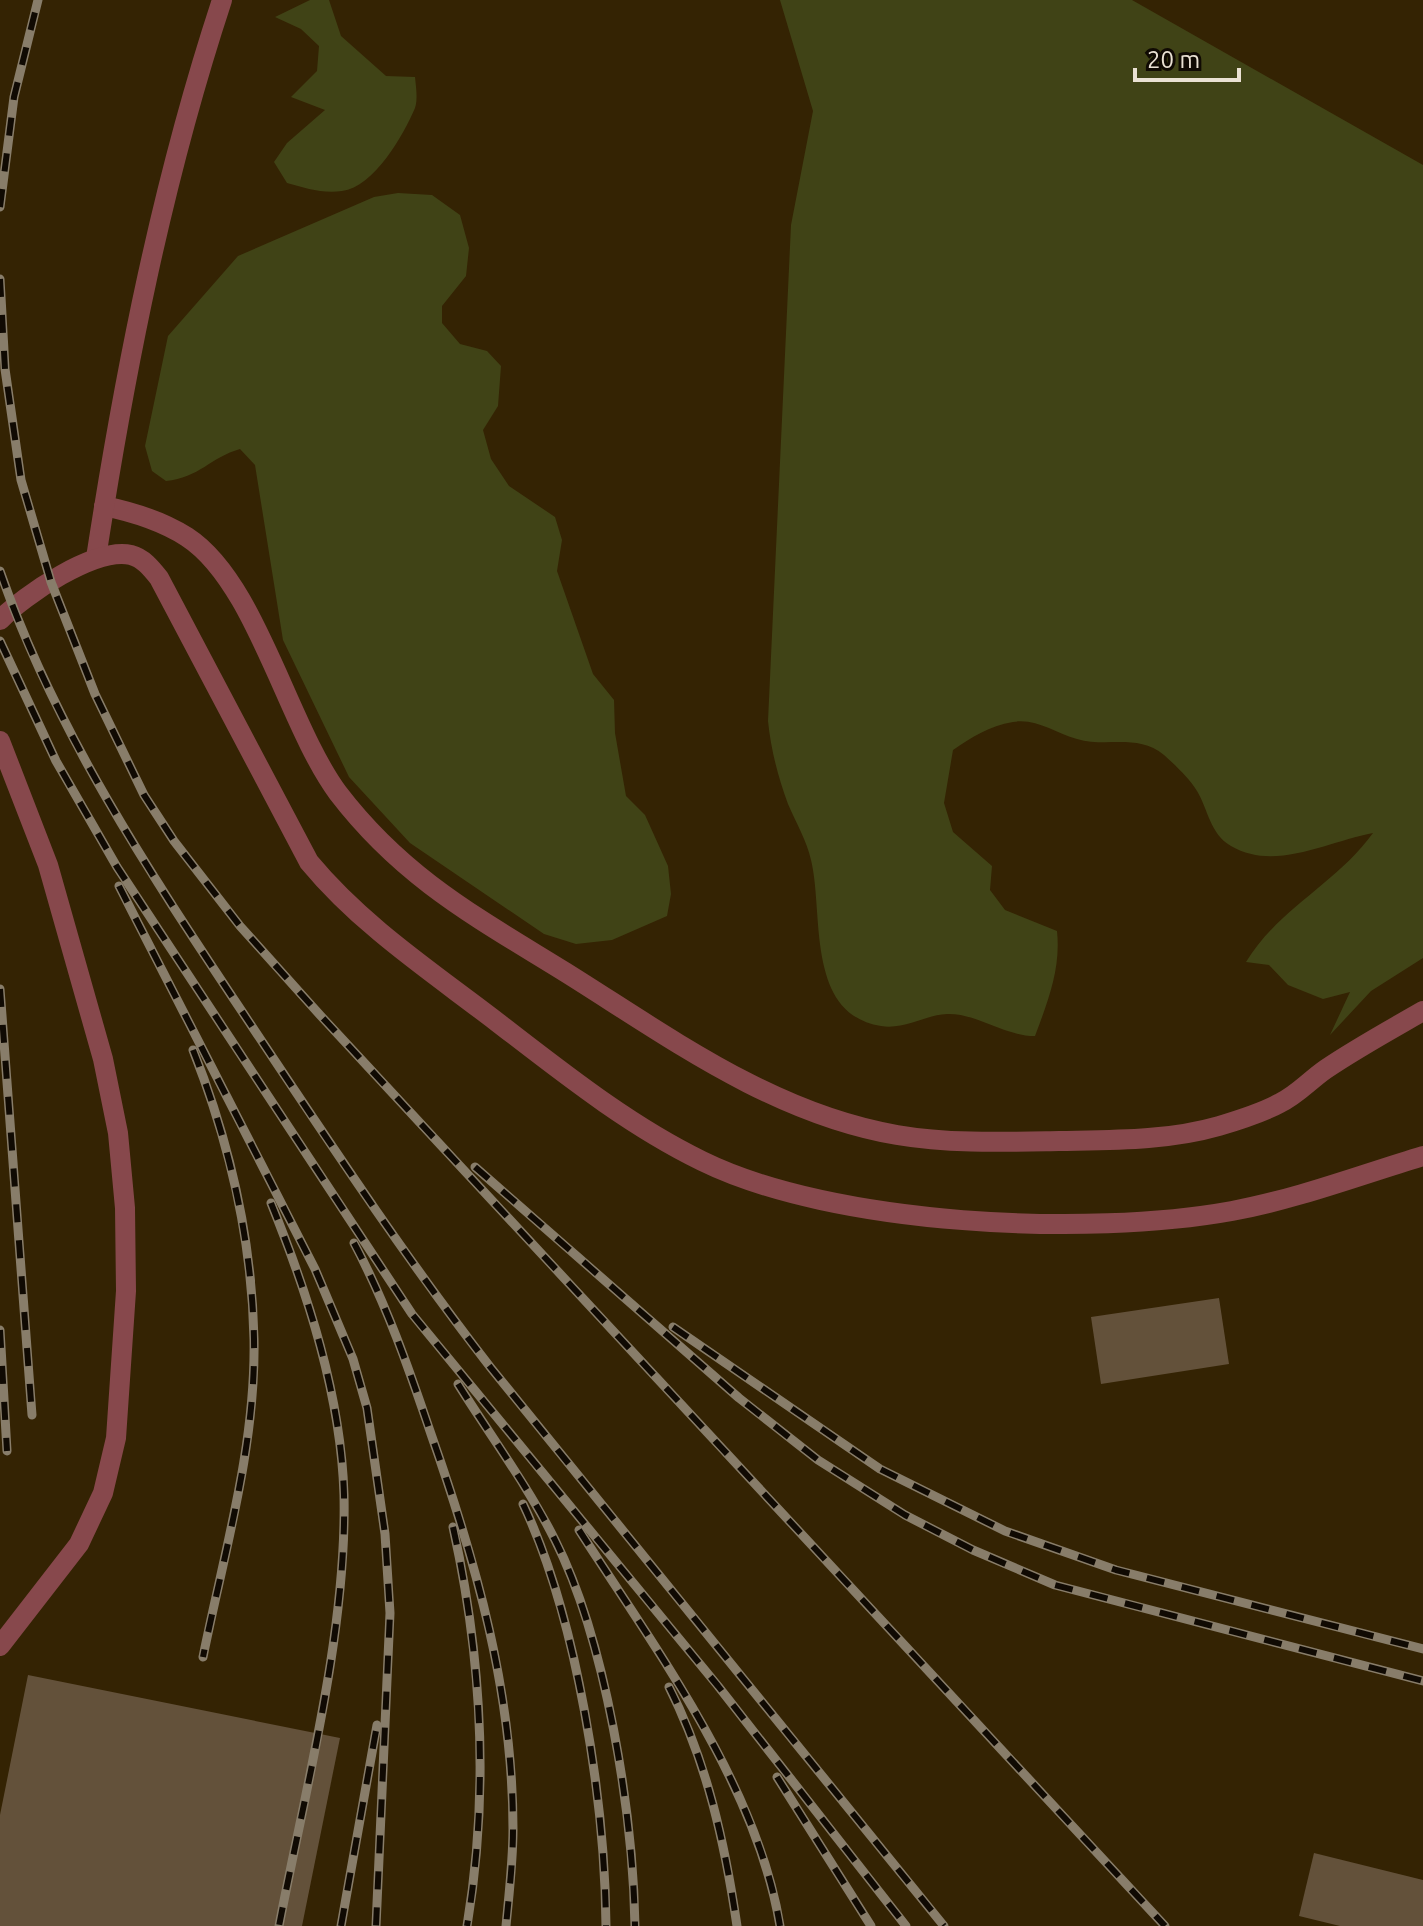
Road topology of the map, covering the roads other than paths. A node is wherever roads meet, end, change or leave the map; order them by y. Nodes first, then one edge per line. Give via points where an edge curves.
1 (222, 0) edge
2 (104, 506) junction
3 (96, 558) junction
4 (0, 620) edge
5 (0, 741) edge
6 (1423, 1011) edge
7 (1423, 1156) edge
8 (0, 1646) edge

1 - 2 lane via 154,247
2 - 3 lane
2 - 6 lane via 158,522 210,556 282,683 303,737 335,788 398,862 444,898 723,1071 808,1111 901,1136 998,1142 1157,1138 1219,1126 1282,1103
3 - 4 lane via 13,606
3 - 7 lane via 132,555 159,578 309,862 350,907 587,1090 701,1161 745,1179 839,1203 955,1217 1096,1224 1234,1210
5 - 8 lane via 48,865 103,1059 118,1133 126,1277 116,1438 103,1493 79,1544

